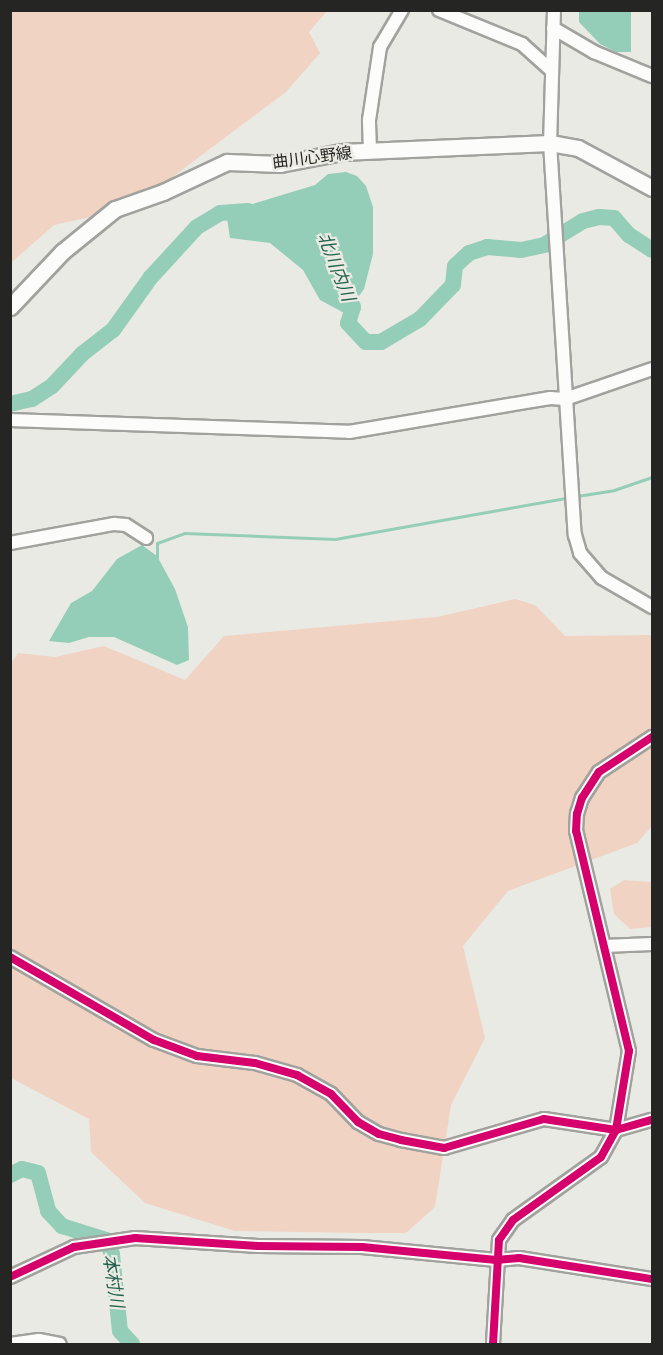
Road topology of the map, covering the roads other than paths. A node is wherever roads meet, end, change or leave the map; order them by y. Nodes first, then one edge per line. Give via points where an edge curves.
1 (402, 10) edge
2 (439, 10) edge
3 (554, 10) edge
4 (554, 28) junction
5 (551, 70) junction
6 (652, 76) edge
7 (550, 143) junction
8 (370, 151) junction
9 (652, 188) edge
10 (10, 307) edge
11 (652, 369) edge
12 (565, 399) junction
13 (10, 420) edge
14 (146, 538) dead end
15 (10, 543) edge
16 (652, 607) edge
17 (652, 737) edge
18 (652, 944) edge
19 (604, 946) junction
20 (10, 957) edge
21 (652, 1120) edge
22 (616, 1130) junction
23 (496, 1260) junction
24 (10, 1277) edge
25 (652, 1280) edge
26 (10, 1344) edge
27 (60, 1344) edge
28 (493, 1344) edge

1 - 8 street via 380,47 369,120
2 - 5 street via 522,44
3 - 4 street
4 - 5 street
4 - 6 street via 594,52
5 - 7 street
7 - 8 main road, 曲川心野線
7 - 9 main road, 曲川心野線 via 578,148
7 - 12 street
8 - 10 main road, 曲川心野線 via 341,152 280,165 227,162 115,209 62,252
11 - 12 street
12 - 13 street via 550,398 350,432
12 - 16 street via 575,535 580,553 602,578
14 - 15 street via 126,525 114,524
17 - 19 street via 599,772 577,814 576,831
18 - 19 street
19 - 22 street via 630,1051
20 - 22 street via 154,1040 196,1056 255,1063 297,1075 331,1094 358,1122 380,1134 444,1148 544,1119
21 - 22 street
22 - 23 street via 594,1164 513,1220 499,1240
23 - 24 street via 362,1247 258,1246 135,1238 101,1240 62,1252
23 - 25 street via 519,1258
23 - 28 street
26 - 27 street via 39,1340

